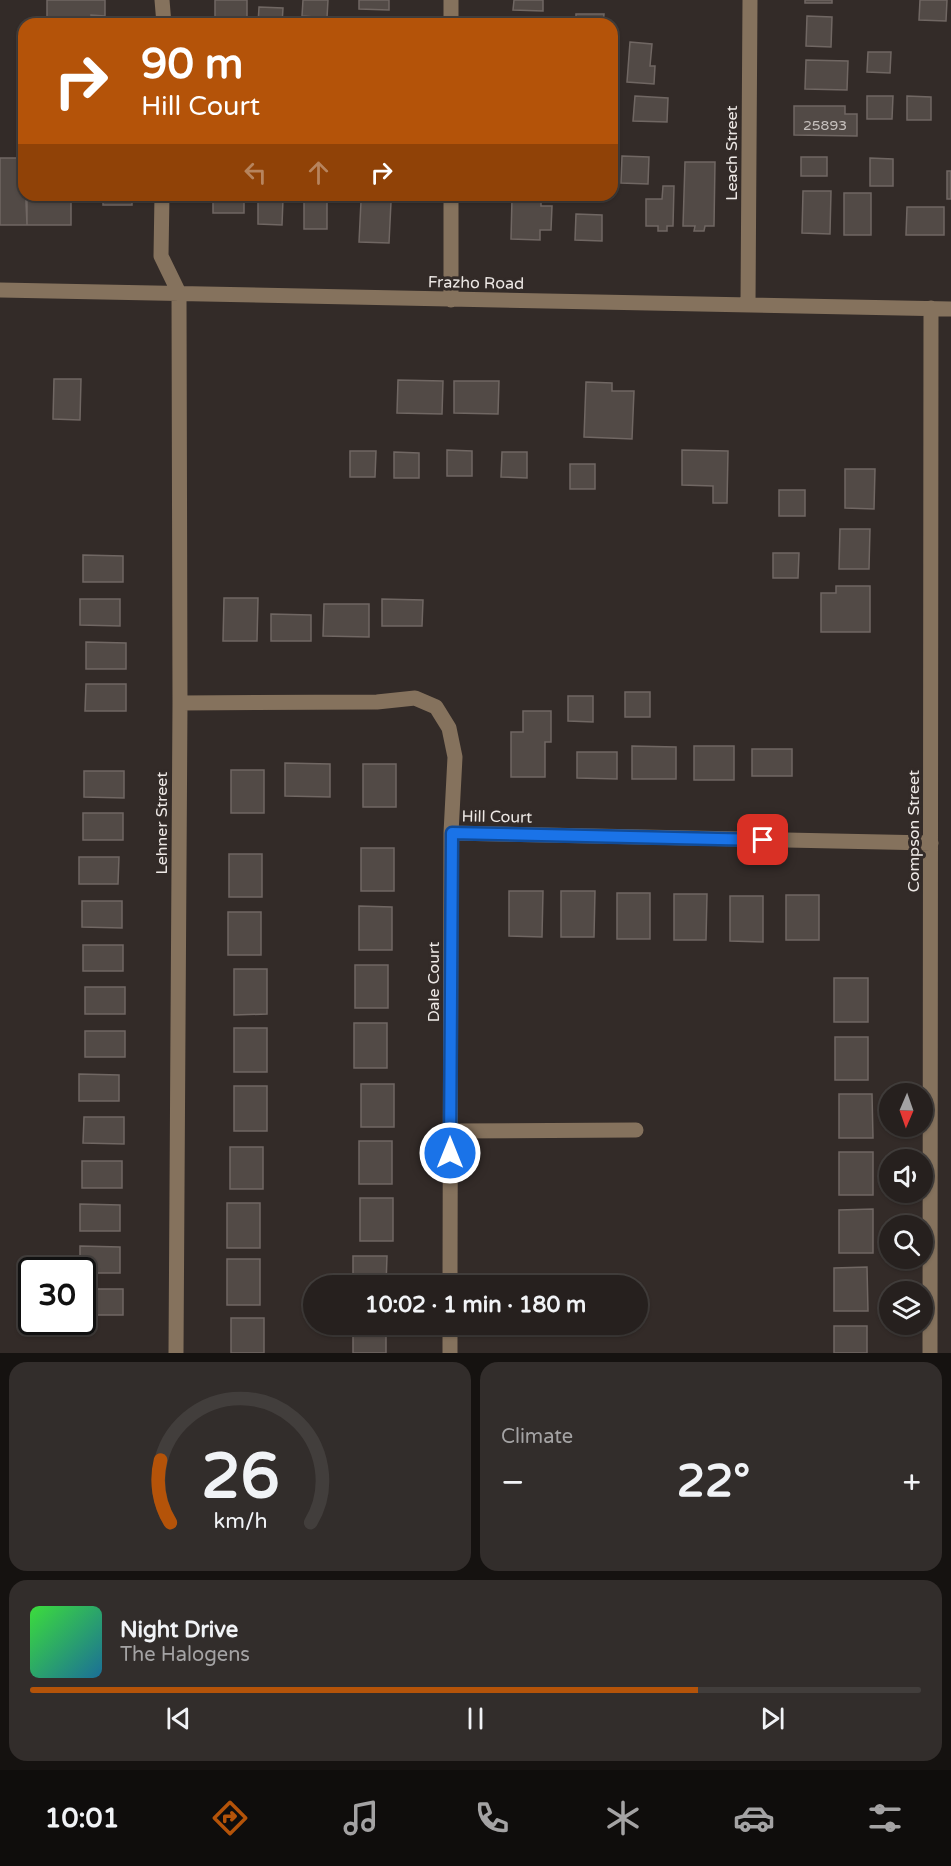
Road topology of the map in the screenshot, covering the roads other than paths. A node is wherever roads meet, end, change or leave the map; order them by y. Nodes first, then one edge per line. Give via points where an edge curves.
1 (162, 0) edge
2 (451, 0) edge
3 (750, 0) edge
4 (164, 18) edge
5 (451, 18) edge
6 (162, 201) edge
7 (451, 201) edge
8 (0, 290) edge
9 (179, 293) junction
10 (452, 300) junction
11 (748, 305) junction
12 (931, 308) junction
13 (951, 309) edge
14 (180, 703) junction
15 (452, 833) junction
16 (931, 843) junction
17 (450, 1131) junction
18 (636, 1131) dead end
19 (450, 1275) edge
20 (450, 1335) edge
21 (176, 1353) edge
22 (450, 1353) edge
23 (930, 1353) edge

1 - 4 street
2 - 5 street
3 - 11 street, Leach Street
6 - 9 street via 161,256
7 - 10 street
8 - 9 street, Frazho Road
9 - 10 street, Frazho Road
9 - 14 street, Lehner Street
10 - 11 street, Frazho Road
11 - 12 street, Frazho Road
12 - 13 street, Frazho Road
12 - 16 street, Compson Street
14 - 15 street, Hill Court via 377,702 415,698 436,707 449,728 455,757
14 - 21 street, Lehner Street
15 - 16 street, Hill Court
15 - 17 street, Dale Court
16 - 23 street, Compson Street
17 - 18 street
17 - 19 street, Dale Court
20 - 22 street

